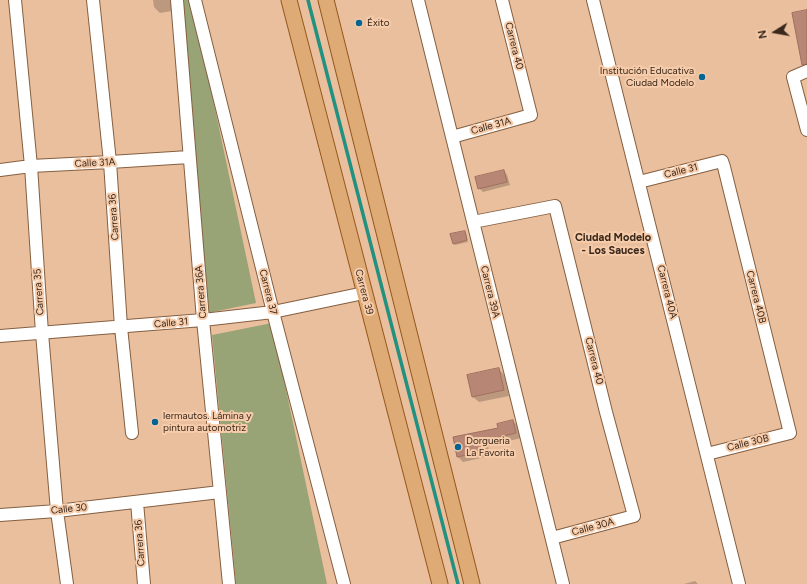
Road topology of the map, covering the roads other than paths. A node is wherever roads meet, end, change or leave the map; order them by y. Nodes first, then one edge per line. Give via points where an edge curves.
1 (15, 0) edge
2 (93, 0) edge
3 (177, 0) edge
4 (195, 0) edge
5 (289, 0) edge
6 (326, 0) edge
7 (418, 0) edge
8 (502, 0) edge
9 (593, 0) edge
10 (807, 71) edge
11 (531, 116) joint
12 (807, 130) edge
13 (452, 137) junction
14 (189, 157) junction
15 (722, 161) joint
16 (110, 162) junction
17 (31, 166) junction
18 (0, 170) edge
19 (639, 182) junction
20 (473, 222) junction
21 (364, 293) junction
22 (273, 312) junction
23 (203, 320) junction
24 (121, 327) junction
25 (42, 333) junction
26 (0, 336) edge
27 (132, 433) dead end
28 (790, 433) joint
29 (707, 454) junction
30 (220, 492) junction
31 (137, 502) junction
32 (57, 511) junction
33 (0, 515) edge
34 (634, 516) joint
35 (552, 538) junction
36 (67, 584) edge
37 (144, 584) edge
38 (229, 584) edge
39 (344, 584) edge
40 (440, 584) edge
41 (472, 584) edge
42 (564, 584) edge
43 (739, 584) edge

1 - 17 street, Carrera 35
2 - 16 street, Carrera 36
3 - 14 street, Carrera 36A
4 - 22 street, Carrera 37
5 - 21 main road, Carrera 39
6 - 41 main road
7 - 13 street, Carrera 39A
8 - 11 street, Carrera 40
9 - 19 street, Carrera 40A
10 - 12 street via 793,76
11 - 13 street, Calle 31A
13 - 20 street, Carrera 39A
14 - 16 street, Calle 31A
14 - 23 street, Carrera 36A
15 - 19 street, Calle 31
15 - 28 street, Carrera 40B
16 - 17 street, Calle 31A
16 - 24 street, Carrera 36
17 - 18 street, Calle 31A
17 - 25 street, Carrera 35
19 - 29 street, Carrera 40A
20 - 34 street, Carrera 40 via 555,206
20 - 35 street, Carrera 39A
21 - 22 street, Calle 31
21 - 40 main road, Carrera 39
22 - 23 street, Calle 31
22 - 39 street, Carrera 37
23 - 24 street, Calle 31
23 - 30 street, Carrera 36A
24 - 25 street, Calle 31
24 - 27 street, Carrera 36
25 - 26 street, Calle 31
25 - 32 street, Carrera 35
28 - 29 street, Calle 30B
29 - 43 street, Carrera 40A
30 - 31 street, Calle 30
30 - 38 street, Carrera 36A
31 - 32 street, Calle 30
31 - 37 street, Carrera 36
32 - 33 street, Calle 30
32 - 36 street, Carrera 35
34 - 35 street, Calle 30A
35 - 42 street, Carrera 39A

